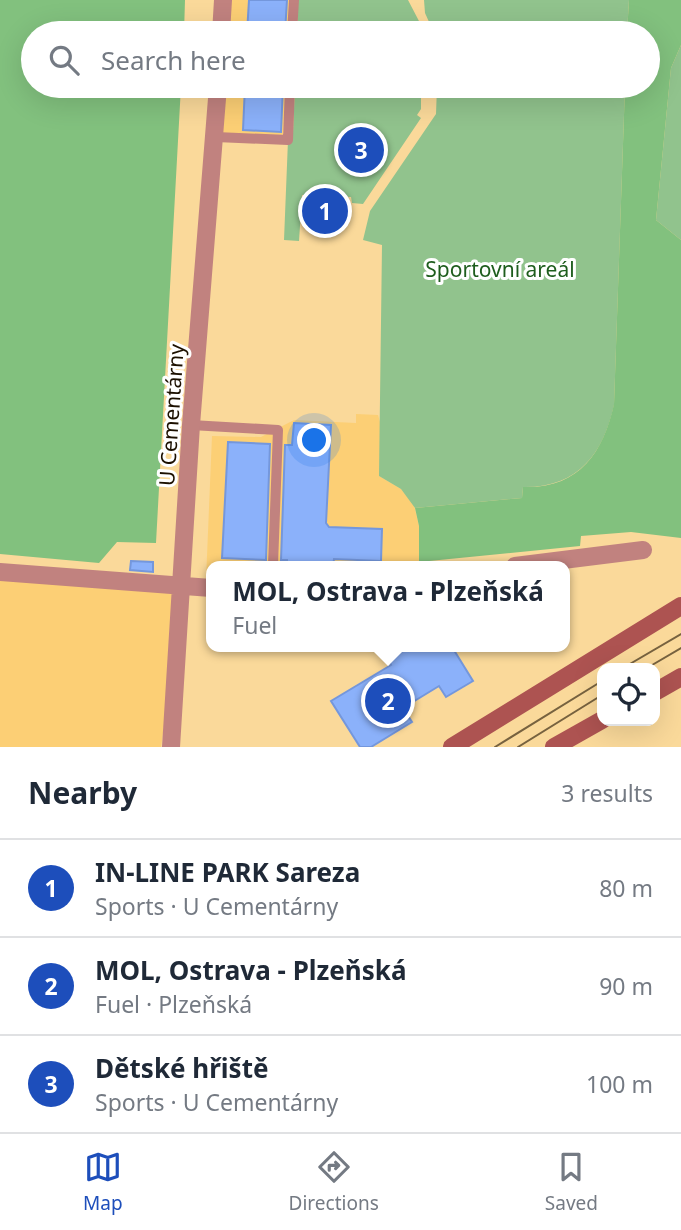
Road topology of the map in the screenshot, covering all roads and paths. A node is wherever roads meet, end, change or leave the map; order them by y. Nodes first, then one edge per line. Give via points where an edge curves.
1 (223, 0) edge
2 (293, 0) edge
3 (222, 21) edge
4 (292, 21) edge
5 (218, 98) edge
6 (290, 98) edge
7 (216, 137) junction
8 (191, 425) junction
9 (643, 550) dead end
10 (273, 561) edge
11 (555, 561) edge
12 (0, 572) edge
13 (183, 588) junction
14 (206, 588) edge
15 (681, 606) edge
16 (681, 677) edge
17 (660, 689) edge
18 (597, 723) edge
19 (171, 747) edge
20 (452, 747) edge
21 (554, 747) edge

1 - 3 street
2 - 4 lane
5 - 7 street, U Cementárny
6 - 7 lane via 288,140
7 - 8 street, U Cementárny
8 - 10 lane via 278,430
8 - 13 street, U Cementárny
9 - 11 street
12 - 13 street
13 - 14 street
13 - 19 street, U Cementárny
15 - 20 main road
16 - 17 main road
18 - 21 main road

